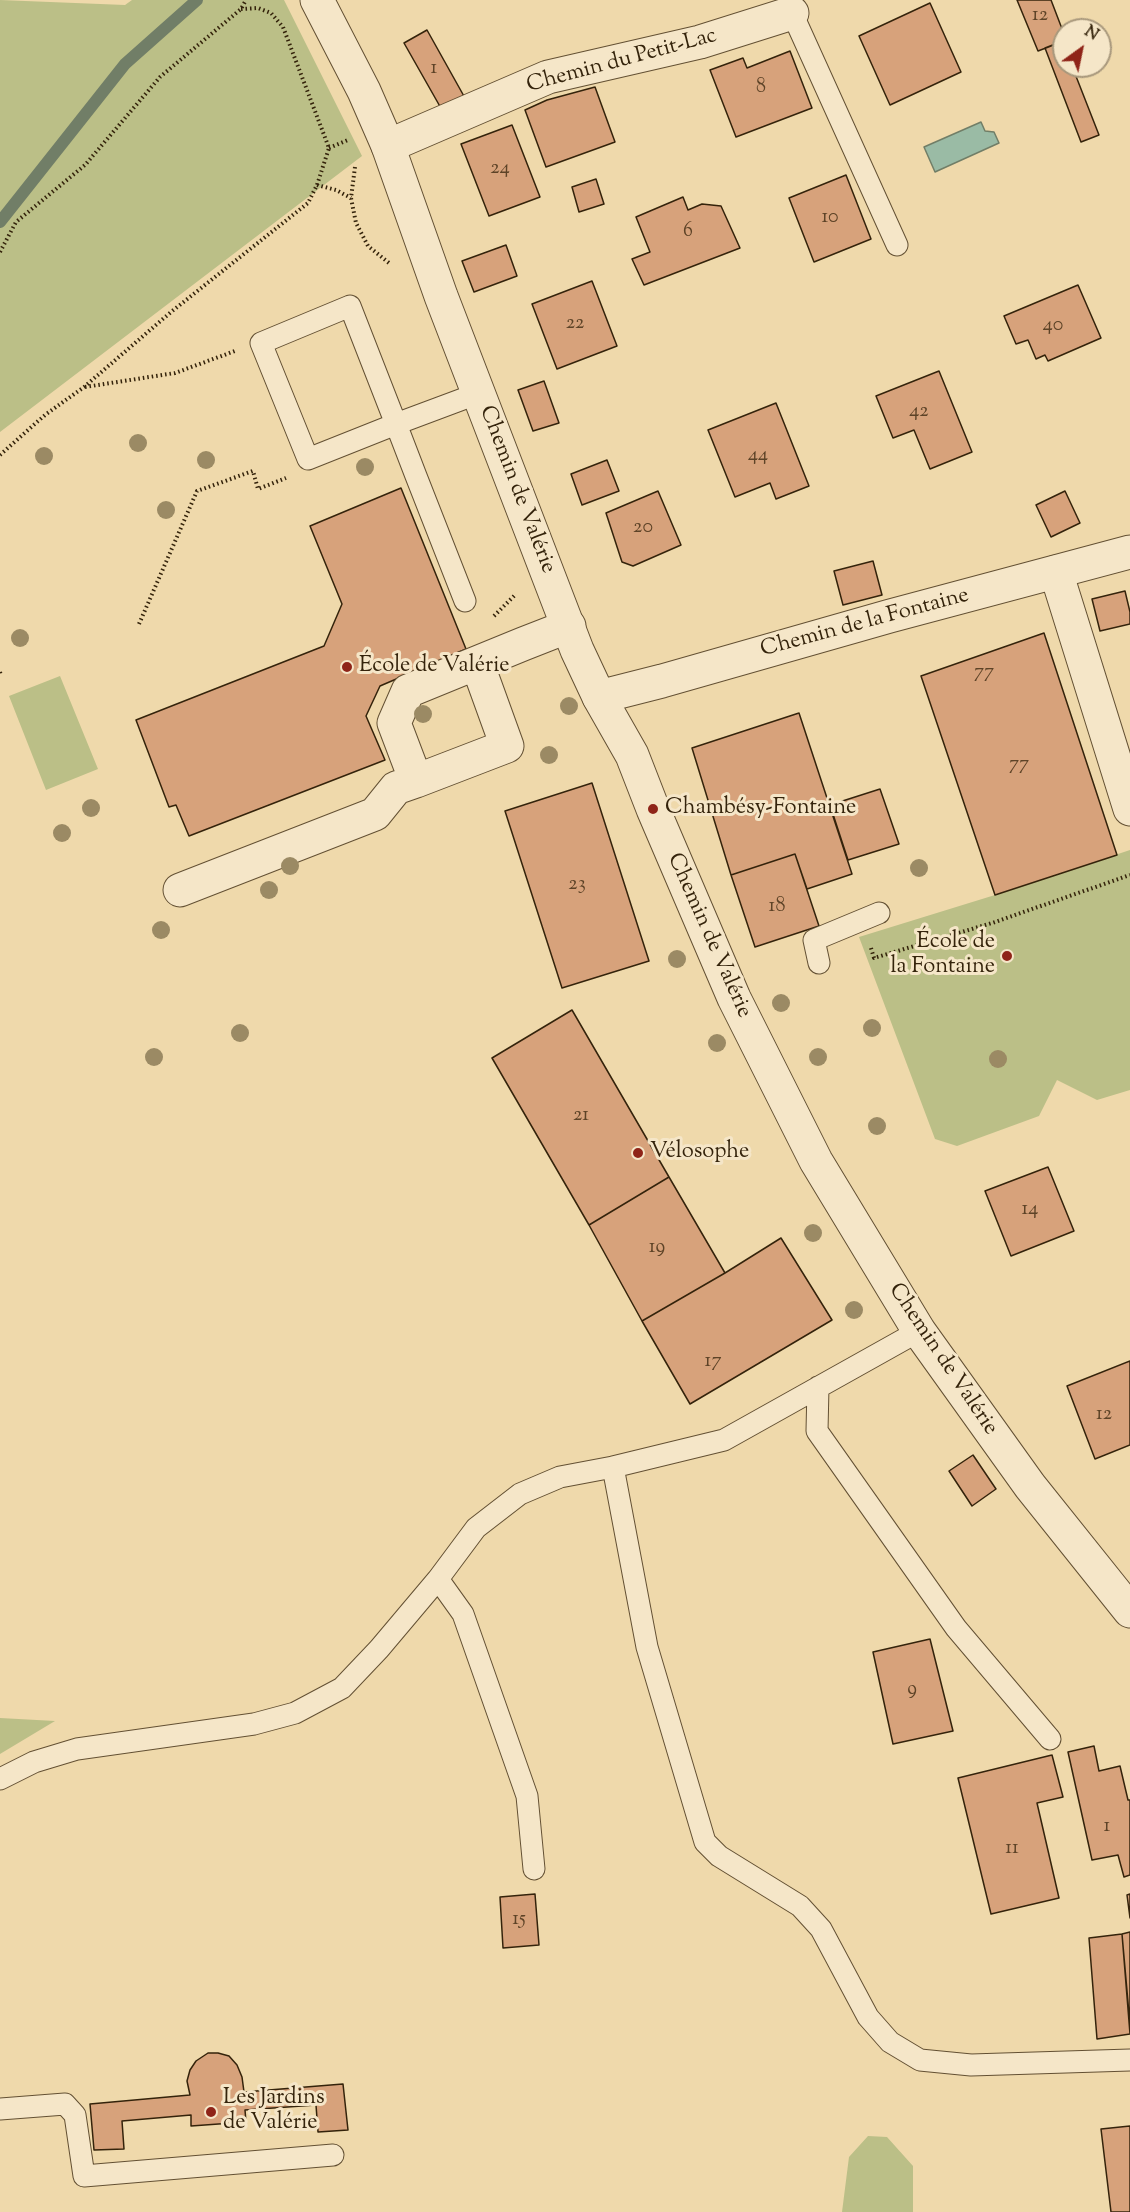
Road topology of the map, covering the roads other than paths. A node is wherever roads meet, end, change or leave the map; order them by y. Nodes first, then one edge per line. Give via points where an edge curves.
1 (317, 0) edge
2 (792, 13) joint
3 (388, 146) junction
4 (897, 245) dead end
5 (479, 393) junction
6 (396, 424) junction
7 (1130, 552) edge
8 (1056, 572) junction
9 (465, 601) dead end
10 (569, 626) junction
11 (477, 663) junction
12 (599, 697) junction
13 (416, 781) junction
14 (1130, 809) edge
15 (180, 890) dead end
16 (870, 917) road end
17 (819, 963) dead end
18 (919, 1331) junction
19 (818, 1387) junction
20 (613, 1467) junction
21 (438, 1579) junction
22 (1130, 1611) edge
23 (1050, 1738) dead end
24 (0, 1779) edge
25 (534, 1869) dead end
26 (1130, 2060) edge
27 (0, 2109) edge
28 (333, 2155) dead end

1 - 3 street, Chemin de Valérie
2 - 3 street, Chemin du Petit-Lac via 700,42 549,77
2 - 4 lane
3 - 5 street, Chemin de Valérie
5 - 6 lane
5 - 10 street, Chemin de Valérie
6 - 6 lane via 350,306 261,343 308,459
6 - 9 lane
7 - 8 street, Chemin de la Fontaine
8 - 12 street, Chemin de la Fontaine
8 - 14 street
10 - 11 street
10 - 12 street, Chemin de Valérie
11 - 13 street via 408,691 394,723
11 - 13 street via 507,746
12 - 18 street, Chemin de Valérie via 632,755 719,968 758,1047 816,1161
13 - 15 street via 396,788 375,814
16 - 17 lane via 814,940
18 - 19 lane
18 - 22 street, Chemin de Valérie via 1030,1486
19 - 20 lane via 723,1440
19 - 23 lane via 817,1431 956,1628
20 - 21 lane via 560,1476 520,1494 476,1528
20 - 26 lane via 647,1647 705,1842 719,1856 800,1906 821,1929 868,2017 890,2042 920,2060 970,2065
21 - 24 lane via 342,1688 295,1713 254,1724 77,1749 34,1761
21 - 25 lane via 463,1614 527,1796
27 - 28 lane via 65,2104 75,2115 84,2176

